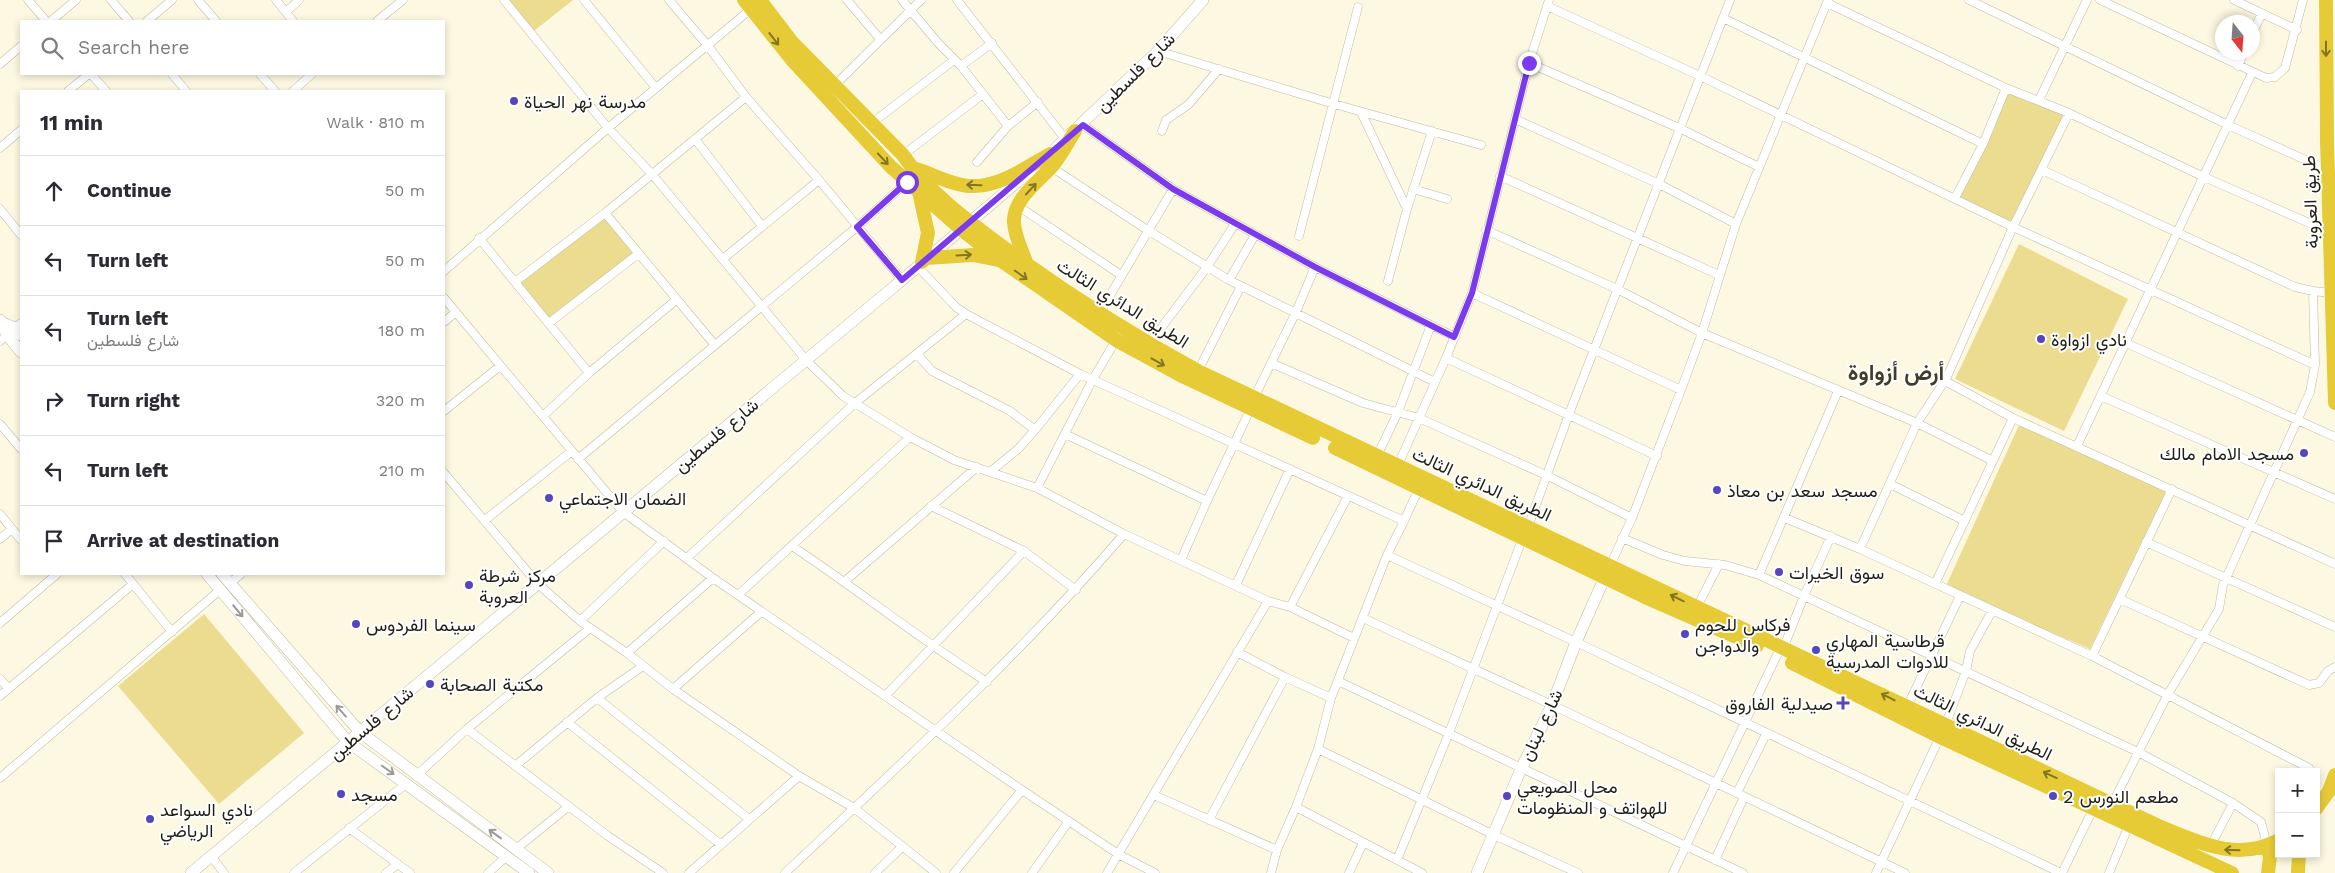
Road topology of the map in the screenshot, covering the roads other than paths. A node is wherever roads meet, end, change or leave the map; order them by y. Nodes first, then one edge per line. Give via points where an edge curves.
1 (28, 0) edge
2 (76, 0) edge
3 (111, 0) edge
4 (172, 0) edge
5 (198, 0) edge
6 (276, 0) edge
7 (299, 0) edge
8 (403, 0) edge
9 (504, 0) edge
10 (595, 0) edge
11 (669, 0) edge
12 (847, 0) edge
13 (902, 0) edge
14 (921, 0) edge
15 (956, 0) edge
16 (1203, 0) edge
17 (1730, 0) edge
18 (1969, 0) edge
19 (2087, 0) edge
20 (2100, 0) edge
21 (2234, 0) edge
22 (2303, 0) edge
23 (2326, 0) edge
24 (1828, 1) edge
25 (586, 2) edge
26 (756, 2) edge
27 (1548, 3) edge
28 (1358, 7) dead end
29 (910, 9) junction
30 (286, 12) junction
31 (2262, 13) junction
32 (2260, 17) edge
33 (1723, 18) junction
34 (45, 20) edge
35 (52, 20) edge
36 (128, 20) edge
37 (148, 20) edge
38 (215, 20) edge
39 (292, 20) edge
40 (378, 20) edge
41 (2297, 30) junction
42 (880, 39) junction
43 (992, 43) junction
44 (708, 46) junction
45 (20, 47) edge
46 (2064, 47) junction
47 (1158, 50) junction
48 (1804, 57) junction
49 (954, 60) junction
50 (2241, 60) edge
51 (1529, 63) junction
52 (0, 64) edge
53 (961, 66) junction
54 (2238, 66) junction
55 (1219, 69) junction
56 (2252, 73) junction
57 (89, 75) edge
58 (91, 75) edge
59 (173, 75) edge
60 (261, 75) edge
61 (311, 75) edge
62 (1700, 76) junction
63 (835, 85) junction
64 (656, 88) junction
65 (2006, 88) junction
66 (69, 90) edge
67 (105, 90) edge
68 (185, 90) edge
69 (274, 90) edge
70 (294, 90) edge
71 (983, 94) junction
72 (746, 97) junction
73 (2039, 100) junction
74 (1038, 102) junction
75 (1334, 104) junction
76 (1361, 112) junction
77 (2069, 113) junction
78 (1780, 114) junction
79 (1515, 119) junction
80 (872, 123) junction
81 (1008, 126) junction
82 (2228, 126) junction
83 (608, 128) junction
84 (1679, 128) junction
85 (1162, 131) dead end
86 (1075, 132) junction
87 (1432, 132) junction
88 (20, 134) edge
89 (695, 139) junction
90 (1983, 144) junction
91 (1481, 145) dead end
92 (0, 148) edge
93 (903, 155) junction
94 (1051, 161) junction
95 (977, 162) dead end
96 (1759, 167) junction
97 (2042, 170) junction
98 (2328, 170) junction
99 (652, 174) junction
100 (910, 175) junction
101 (1500, 176) junction
102 (2204, 177) junction
103 (819, 180) junction
104 (1659, 184) junction
105 (1173, 189) junction
106 (1413, 189) junction
107 (919, 192) junction
108 (1955, 198) junction
109 (1447, 199) dead end
110 (1018, 206) junction
111 (0, 209) edge
112 (1407, 209) junction
113 (605, 213) junction
114 (1235, 224) junction
115 (1736, 224) junction
116 (762, 226) junction
117 (966, 226) junction
118 (857, 227) junction
119 (2013, 227) junction
120 (1486, 230) junction
121 (1149, 231) junction
122 (2179, 232) junction
123 (2330, 232) junction
124 (20, 234) edge
125 (1255, 234) junction
126 (1299, 236) dead end
127 (479, 238) junction
128 (1638, 238) junction
129 (638, 254) junction
130 (724, 258) junction
131 (1000, 260) junction
132 (922, 262) junction
133 (1027, 265) junction
134 (1207, 267) junction
135 (1315, 267) junction
136 (445, 270) edge
137 (1121, 275) junction
138 (1719, 275) junction
139 (902, 280) junction
140 (1229, 280) junction
141 (1388, 281) dead end
142 (515, 282) junction
143 (1241, 286) junction
144 (1617, 289) junction
145 (2151, 289) junction
146 (2313, 292) junction
147 (1472, 293) junction
148 (2332, 293) junction
149 (445, 299) edge
150 (676, 300) junction
151 (762, 305) junction
152 (456, 312) junction
153 (1296, 312) junction
154 (966, 314) junction
155 (1099, 314) junction
156 (1, 321) edge
157 (445, 321) edge
158 (549, 323) junction
159 (1431, 326) junction
160 (13, 332) edge
161 (1702, 333) junction
162 (1454, 337) junction
163 (1116, 340) junction
164 (2126, 343) junction
165 (714, 344) junction
166 (1149, 344) junction
167 (20, 350) edge
168 (1595, 350) junction
169 (916, 354) junction
170 (1446, 358) junction
171 (806, 360) junction
172 (1271, 363) junction
173 (2315, 365) junction
174 (500, 366) junction
175 (1198, 371) junction
176 (1414, 371) junction
177 (589, 373) junction
178 (1080, 374) junction
179 (1093, 379) junction
180 (1946, 379) junction
181 (1435, 382) junction
182 (1681, 390) junction
183 (1838, 391) junction
184 (2101, 396) junction
185 (855, 403) junction
186 (2335, 403) edge
187 (1252, 404) junction
188 (445, 410) edge
189 (1398, 412) junction
190 (1569, 414) junction
191 (543, 416) junction
192 (1419, 418) junction
193 (2013, 418) junction
194 (2298, 420) junction
195 (1916, 423) junction
196 (0, 424) edge
197 (1035, 430) junction
198 (1065, 434) junction
199 (910, 437) junction
200 (2335, 437) edge
201 (1232, 445) junction
202 (2077, 446) junction
203 (20, 448) edge
204 (572, 451) junction
205 (1377, 456) junction
206 (1657, 456) junction
207 (578, 459) junction
208 (1993, 461) junction
209 (1398, 465) junction
210 (977, 467) junction
211 (1290, 469) junction
212 (990, 472) junction
213 (2274, 472) junction
214 (445, 474) edge
215 (1548, 476) junction
216 (1890, 484) junction
217 (1037, 488) junction
218 (1419, 488) junction
219 (2172, 489) junction
220 (1348, 496) junction
221 (2335, 499) edge
222 (1207, 501) junction
223 (931, 506) junction
224 (623, 512) junction
225 (0, 514) edge
226 (1632, 518) junction
227 (1785, 518) junction
228 (486, 520) junction
229 (1965, 521) junction
230 (1404, 522) junction
231 (2250, 525) junction
232 (12, 529) junction
233 (1526, 532) junction
234 (1124, 534) junction
235 (1831, 536) junction
236 (1622, 538) junction
237 (0, 539) edge
238 (20, 539) edge
239 (664, 541) junction
240 (2146, 542) junction
241 (792, 546) junction
242 (1860, 549) junction
243 (1024, 551) junction
244 (1388, 555) junction
245 (686, 558) junction
246 (1181, 560) junction
247 (1719, 564) junction
248 (2335, 564) edge
249 (1607, 571) junction
250 (54, 575) edge
251 (126, 575) edge
252 (208, 575) edge
253 (1759, 575) junction
254 (226, 578) edge
255 (713, 578) junction
256 (2226, 578) junction
257 (845, 581) junction
258 (133, 584) junction
259 (538, 584) junction
260 (1936, 584) junction
261 (1236, 585) junction
262 (220, 590) junction
263 (1076, 590) junction
264 (738, 595) junction
265 (1804, 596) junction
266 (1960, 596) junction
267 (2120, 599) junction
268 (1268, 601) junction
269 (1497, 606) junction
270 (1290, 608) junction
271 (1697, 608) junction
272 (1992, 611) junction
273 (762, 612) junction
274 (1363, 618) junction
275 (580, 621) junction
276 (0, 623) edge
277 (2335, 627) edge
278 (589, 629) junction
279 (172, 632) junction
280 (1354, 638) junction
281 (2202, 638) junction
282 (1576, 642) junction
283 (932, 647) junction
284 (1237, 652) junction
285 (1780, 652) junction
286 (627, 654) junction
287 (2092, 656) junction
288 (1932, 657) junction
289 (643, 666) junction
290 (2335, 667) edge
291 (1473, 668) junction
292 (1966, 671) junction
293 (311, 677) junction
294 (1285, 677) junction
295 (0, 678) edge
296 (1338, 681) junction
297 (988, 682) junction
298 (300, 686) junction
299 (8, 688) junction
300 (673, 689) junction
301 (2168, 694) junction
302 (886, 695) junction
303 (0, 696) edge
304 (597, 698) junction
305 (1331, 698) junction
306 (1552, 705) junction
307 (1907, 707) junction
308 (567, 722) junction
309 (1745, 724) junction
310 (467, 729) junction
311 (937, 730) junction
312 (360, 732) junction
313 (1943, 732) junction
314 (1448, 733) junction
315 (1766, 734) junction
316 (348, 742) junction
317 (1318, 749) junction
318 (2138, 752) junction
319 (515, 766) junction
320 (2309, 768) dead end
321 (1521, 769) junction
322 (2335, 775) edge
323 (799, 776) junction
324 (0, 778) edge
325 (411, 779) junction
326 (1716, 782) junction
327 (1022, 790) junction
328 (1154, 795) junction
329 (1741, 795) junction
330 (1422, 800) junction
331 (1910, 800) junction
332 (2233, 803) junction
333 (2320, 803) edge
334 (2112, 804) junction
335 (569, 806) junction
336 (1296, 807) junction
337 (854, 808) junction
338 (2093, 809) junction
339 (749, 819) junction
340 (1209, 820) junction
341 (1069, 821) junction
342 (2129, 825) junction
343 (349, 828) junction
344 (1494, 835) junction
345 (2273, 842) edge
346 (1362, 843) junction
347 (720, 844) junction
348 (1686, 846) junction
349 (902, 847) junction
350 (2210, 847) junction
351 (1277, 850) junction
352 (512, 853) junction
353 (1118, 854) junction
354 (211, 856) junction
355 (2299, 858) edge
356 (1396, 860) junction
357 (1715, 860) junction
358 (1881, 862) junction
359 (398, 864) junction
360 (191, 873) edge
361 (224, 873) edge
362 (294, 873) edge
363 (386, 873) edge
364 (410, 873) edge
365 (488, 873) edge
366 (529, 873) edge
367 (548, 873) edge
368 (663, 873) edge
369 (689, 873) edge
370 (785, 873) edge
371 (875, 873) edge
372 (936, 873) edge
373 (954, 873) edge
374 (1032, 873) edge
375 (1107, 873) edge
376 (1155, 873) edge
377 (1271, 873) edge
378 (1349, 873) edge
379 (1422, 873) edge
380 (1477, 873) edge
381 (1578, 873) edge
382 (1673, 873) edge
383 (1742, 873) edge
384 (1876, 873) edge
385 (1905, 873) edge
386 (2062, 873) edge
387 (2109, 873) edge
388 (2232, 873) edge
389 (2268, 873) edge
390 (2298, 873) edge

1 - 34 street
2 - 35 street
3 - 36 street
4 - 37 street
5 - 38 street
6 - 30 street
7 - 30 street
8 - 40 street
9 - 83 street
10 - 25 street
11 - 44 street
12 - 42 street
13 - 29 street
14 - 29 street
15 - 43 street
16 - 47 street, شارع فلسطين
17 - 33 street
18 - 46 street
19 - 46 street
20 - 54 street
21 - 31 street
22 - 41 street
23 -> 98 highway, طريق العروبة
24 - 48 street
24 - 65 street
25 - 64 street
26 - 44 street
26 - 63 highway, الطريق الدائري الثالث
26 -> 100 highway, الطريق الدائري الثالث via 792,60 891,167
27 - 51 street
27 - 62 street
28 - 75 street
29 - 42 street
29 - 49 street
30 - 39 street
31 - 32 street
31 - 41 street
33 - 48 street
33 - 62 street
41 - 56 street via 2282,72 2271,78
42 - 63 street
43 - 53 street
43 - 74 street
44 - 64 street
44 - 72 street
45 - 52 street
46 - 73 street
46 - 82 street
47 - 55 street
47 - 86 street, شارع فلسطين
48 - 78 street
48 - 90 street
49 - 53 street
49 - 80 street
50 - 54 street
51 - 79 street
51 - 84 street
53 - 71 street
54 - 56 street
55 - 75 street
55 - 85 street via 1188,105 1166,120
56 - 82 street
57 - 66 street
58 - 67 street
59 - 68 street
60 - 69 street
61 - 70 street
62 - 78 street
62 - 84 street
63 - 80 highway, الطريق الدائري الثالث
64 - 83 street
65 - 73 street
65 - 90 street
71 - 81 street
71 - 93 street
72 - 89 street
72 - 103 street
73 - 77 street
74 - 81 street
74 - 86 street
75 - 76 street
75 - 126 street
76 - 87 street
76 - 112 street
77 - 97 street
77 - 102 street
78 - 96 street
78 - 108 street
79 - 101 street
79 - 104 street
80 - 93 highway, الطريق الدائري الثالث
81 - 95 street
82 - 98 street
82 - 102 street
83 - 99 street
83 - 127 street
84 - 96 street
84 - 104 street
86 - 94 highway
86 - 105 street
87 - 91 street
87 - 106 street
88 - 92 street
89 - 99 street
89 - 116 street
90 - 108 street
93 - 100 highway, الطريق الدائري الثالث
94 -> 100 highway via 986,185 970,186
110 -> 94 highway
94 - 117 street, شارع فلسطين
94 - 121 street
96 - 115 street
97 - 119 street
97 - 122 street
98 - 123 highway, طريق العروبة
99 - 113 street
99 - 130 street
100 - 107 highway, الطريق الدائري الثالث
100 - 117 highway, الطريق الدائري الثالث
100 - 118 street
101 - 120 street
101 - 128 street
102 - 122 street
102 - 123 street
103 - 116 street
103 - 118 street
104 - 115 street
104 - 128 street
105 - 114 street
105 - 121 street
106 - 109 street
106 - 112 street
107 - 117 highway, الطريق الدائري الثالث
107 - 132 highway via 928,233
108 - 119 street
110 - 133 highway via 1014,222
110 - 137 street
111 - 124 street
112 - 141 street
113 - 129 street
113 - 142 street
114 - 125 street
114 - 134 street
115 - 138 street
116 - 130 street
117 - 131 highway, الطريق الدائري الثالث
117 - 132 street, شارع فلسطين
117 - 133 highway, الطريق الدائري الثالث
118 - 139 street
118 - 151 street
119 - 145 street
119 - 180 street
120 - 144 street
120 - 147 street
121 - 134 street
121 - 137 street
122 - 145 street
122 - 146 street via 2286,283
123 - 148 highway, طريق العروبة
125 - 135 street
125 - 140 street
127 - 136 street
127 - 142 street
128 - 138 street
128 - 144 street
129 - 150 street
129 - 158 street
130 - 151 street
132 -> 131 highway via 972,255
131 -> 163 highway, الطريق الدائري الثالث
132 - 139 street, شارع فلسطين
132 - 154 street via 956,307
133 - 155 highway, الطريق الدائري الثالث
134 - 140 street
134 - 166 street
135 - 153 street
135 - 159 street
137 - 155 street
138 - 161 street
139 - 171 street, شارع فلسطين
140 - 143 street
142 - 158 street
143 - 153 street
143 - 175 street
144 - 161 street
144 - 168 street
145 - 164 street
145 - 173 street
146 - 148 street
146 - 173 street
147 - 162 street
147 - 168 street
148 - 186 highway, طريق العروبة
149 - 152 street
150 - 165 street
150 - 177 street
151 - 165 street
151 - 171 street
152 - 157 street
152 - 174 street
153 - 172 street
153 - 176 street
154 - 169 street
154 - 178 street
155 - 166 highway, الطريق الدائري الثالث
156 - 160 street
158 - 177 street
159 - 162 street
159 - 176 street
160 - 167 street
161 - 182 street
161 - 183 street
162 - 170 street
163 - 179 street
163 -> 187 highway, الطريق الدائري الثالث
164 - 184 street
164 - 194 street
165 - 207 street
166 - 175 highway, الطريق الدائري الثالث
168 - 182 street
168 - 190 street
169 - 185 street
169 - 197 street via 932,371 1010,411
170 - 181 street
170 - 190 street
171 - 185 street via 843,396
171 - 224 street, شارع فلسطين
172 - 187 street
172 - 189 street via 1363,403
173 - 194 street via 2312,385
174 - 188 street
174 - 191 street
175 - 187 highway, الطريق الدائري الثالث
176 - 181 street
176 - 189 street
177 - 191 street
178 - 179 street
178 - 197 street
179 - 198 street
179 - 201 street
180 - 193 street via 1950,386
180 - 195 street
181 - 192 street
182 - 206 street
183 - 195 street
183 - 227 street
184 - 202 street
184 - 213 street
185 - 199 street
185 - 245 street
187 - 201 street
187 - 205 highway, الطريق الدائري الثالث
187 - 218 highway, الطريق الدائري الثالث
189 - 192 street
189 - 205 street
190 - 206 street
190 - 215 street
191 - 204 street
192 - 209 street
192 - 215 street
193 - 202 street
193 - 208 street
194 - 200 street
194 - 213 street
195 - 208 street
195 - 216 street
196 - 203 street
197 - 212 street
198 - 217 street
198 - 222 street
199 - 210 street via 954,460
199 - 241 street
201 - 211 street
201 - 222 street
202 - 219 street
204 - 207 street
204 - 228 street
205 - 209 highway, الطريق الدائري الثالث
206 - 226 street
207 - 224 street
208 - 229 street
209 - 233 highway, الطريق الدائري الثالث
210 - 212 street
210 - 223 street
211 - 220 street
211 - 261 street
212 - 217 street
213 - 221 street
213 - 231 street
214 - 228 street
215 - 226 street
215 - 233 street
216 - 229 street
216 - 242 street
217 - 234 street
218 - 230 street
218 - 233 highway, الطريق الدائري الثالث
219 - 231 street
219 - 240 street
220 - 230 street
220 - 270 street
222 - 246 street
223 - 243 street
223 - 257 street
224 - 239 street
224 - 259 street, شارع فلسطين
225 - 232 street
226 - 236 street
227 - 235 street
227 - 253 street
228 - 259 street
229 - 260 street
230 - 244 street
231 - 248 street
231 - 256 street
232 - 237 street
232 - 238 street
233 - 249 highway, الطريق الدائري الثالث
233 - 269 street
234 - 246 street
234 - 263 street
235 - 242 street
235 - 265 street
236 - 247 street via 1685,561
236 - 249 street
239 - 245 street
239 - 275 street
240 - 256 street
240 - 267 street
241 - 257 street
241 - 264 street
242 - 260 street
243 - 263 street
243 - 283 street
244 - 269 street
244 - 274 street
245 - 255 street
246 - 261 street
247 - 253 street
247 - 271 street
271 -> 249 highway, الطريق الدائري الثالث
249 - 282 street, شارع لبنان
249 - 285 highway, الطريق الدائري الثالث via 1645,597
250 - 276 street
251 - 258 street
252 - 262 street
253 - 265 street
254 - 293 street
255 - 264 street
255 - 286 street
256 - 277 street
256 - 281 street via 2220,606
257 - 283 street
258 - 279 street
258 - 299 street
259 - 275 street
259 - 312 street, شارع فلسطين
260 - 266 street
261 - 268 street
262 - 279 street
262 -> 298 street
263 - 297 street
264 - 273 street
265 - 285 street
265 - 288 street
266 - 272 street
266 - 288 street
267 - 281 street
267 - 287 street
268 - 270 street
268 - 284 street
269 - 282 street
269 - 291 street
270 - 280 street
271 - 285 highway, الطريق الدائري الثالث
272 - 287 street
272 - 292 street via 1970,651
273 - 300 street
273 - 302 street
274 - 280 street
274 - 291 street
275 - 278 street
278 - 286 street
278 - 310 street
279 - 324 street
280 - 296 street
281 - 290 street via 2309,685 2319,683
281 - 301 street
282 - 306 street, شارع لبنان
282 - 309 street
283 - 297 street
283 - 302 street
284 - 294 street
284 - 328 street
307 -> 285 highway, الطريق الدائري الثالث
285 - 309 street
285 - 313 highway, الطريق الدائري الثالث
286 - 289 street
287 - 301 street
288 - 292 street
288 - 307 street
289 - 300 street
289 - 304 street
291 - 306 street
291 - 314 street
292 - 313 street
292 - 318 street
293 - 298 street
312 -> 293 street
294 - 305 street
294 - 340 street
295 - 299 street
296 - 305 street
296 - 314 street
297 - 311 street
298 - 316 street
299 - 303 street
300 - 323 street
301 - 318 street
301 - 320 street
302 - 311 street
304 - 308 street
304 - 339 street
305 - 317 street
306 - 321 street, شارع لبنان
306 - 326 street
307 - 313 highway, الطريق الدائري الثالث
308 - 319 street
308 - 347 street
309 - 315 street
309 - 326 street
310 - 319 street
310 - 325 street
311 - 327 street
311 - 337 street
312 - 316 street, شارع فلسطين
312 - 325 street
313 - 331 street
334 -> 313 highway, الطريق الدائري الثالث
313 - 338 highway, الطريق الدائري الثالث
314 - 321 street
314 - 330 street
315 - 329 street
315 - 331 street
316 -> 325 street
316 - 354 street, شارع فلسطين
317 - 330 street
317 - 336 street
318 - 332 street
318 - 334 street
319 - 335 street
321 - 344 street, شارع لبنان
321 - 348 street
322 - 333 highway
323 - 337 street
323 - 339 street
325 - 343 street
325 - 352 street
326 - 329 street
326 - 348 street
327 - 341 street
327 - 373 street
328 - 340 street
328 - 353 street
329 - 357 street
329 - 358 street
330 - 344 street
330 - 356 street
331 - 358 street
331 - 386 street
332 - 345 street via 2261,822
332 - 350 street
334 - 350 highway, الطريق الدائري الثالث
335 - 352 street
335 - 368 street
336 - 346 street
336 - 351 street
337 - 349 street
337 - 370 street
338 - 342 highway, الطريق الدائري الثالث
338 - 386 street
339 - 347 street
340 - 351 street
341 - 353 street
341 - 374 street
342 - 387 street
342 - 388 highway, الطريق الدائري الثالث
343 - 359 street
343 - 362 street
344 - 380 street, شارع لبنان
344 - 381 street
345 -> 350 highway, الطريق الدائري الثالث via 2238,850
345 - 389 highway
346 - 356 street
346 - 378 street
347 - 369 street
348 - 357 street
348 - 382 street
349 - 371 street
349 - 372 street
351 - 377 street
352 - 365 street
352 - 366 street
352 - 367 street
353 - 375 street
353 - 376 street
354 - 360 street, شارع فلسطين
354 - 361 street
355 - 390 highway
356 - 379 street
357 - 383 street
358 - 384 street
358 - 385 street
359 - 363 street
359 - 364 street

